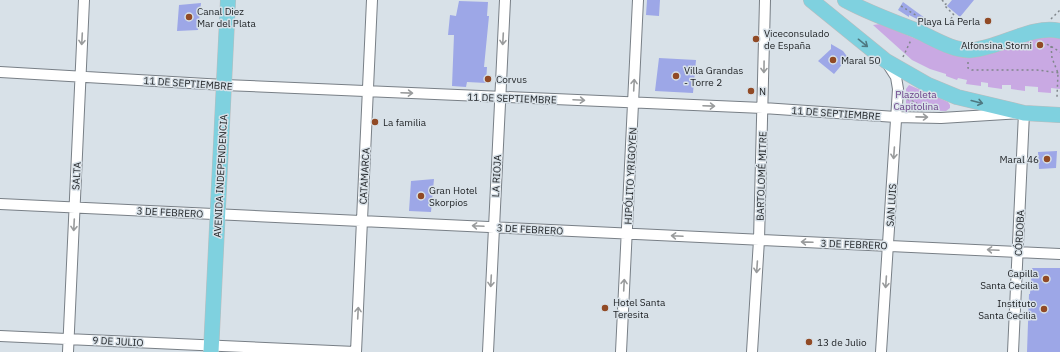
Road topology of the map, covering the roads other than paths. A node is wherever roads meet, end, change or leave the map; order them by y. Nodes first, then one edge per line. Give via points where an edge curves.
1 (84, 0) edge
2 (228, 0) edge
3 (372, 0) edge
4 (504, 0) edge
5 (638, 0) edge
6 (765, 0) edge
7 (811, 0) edge
8 (851, 3) edge
9 (1056, 25) edge
10 (845, 28) junction
11 (886, 61) junction
12 (0, 72) edge
13 (81, 76) junction
14 (224, 85) junction
15 (368, 92) junction
16 (500, 97) junction
17 (633, 103) junction
18 (762, 108) junction
19 (1024, 113) junction
20 (1060, 115) edge
21 (896, 117) junction
22 (0, 204) edge
23 (75, 208) junction
24 (218, 214) junction
25 (362, 221) junction
26 (494, 227) junction
27 (627, 234) junction
28 (759, 240) junction
29 (888, 245) junction
30 (1018, 252) junction
31 (1060, 254) edge
32 (0, 336) edge
33 (69, 339) junction
34 (211, 349) edge
35 (68, 352) edge
36 (356, 352) edge
37 (488, 352) edge
38 (621, 352) edge
39 (752, 352) edge
40 (881, 352) edge
41 (1013, 352) edge

1 -> 13 street, SALTA
2 - 14 main road, AVENIDA INDEPENDENCIA
3 - 15 street, CATAMARCA
4 -> 16 street, LA RIOJA
17 -> 5 street, HIPÓLITO YRIGOYEN
6 -> 18 street, BARTOLOMÉ MITRE
7 - 10 main road
8 - 9 main road via 963,50 984,48 1052,29
8 - 10 main road via 844,19
10 -> 11 main road
11 -> 19 main road via 916,79 957,97
11 - 21 street, SAN LUIS via 897,82
12 - 13 street, 11 DE SEPTIEMBRE
13 - 14 street, 11 DE SEPTIEMBRE
13 - 23 street, SALTA
14 - 15 street, 11 DE SEPTIEMBRE
14 - 24 main road, AVENIDA INDEPENDENCIA
15 -> 16 street, 11 DE SEPTIEMBRE
15 - 25 street, CATAMARCA
16 -> 17 street, 11 DE SEPTIEMBRE
16 - 26 street, LA RIOJA
17 -> 18 street, 11 DE SEPTIEMBRE
17 - 27 street, HIPÓLITO YRIGOYEN
18 - 21 street, 11 DE SEPTIEMBRE
18 - 28 street, BARTOLOMÉ MITRE
19 - 20 main road
21 -> 19 street, 11 DE SEPTIEMBRE via 941,118
19 - 30 street, CÓRDOBA
21 -> 29 street, SAN LUIS
22 - 23 street, 3 DE FEBRERO
23 - 24 street, 3 DE FEBRERO
23 -> 33 street, SALTA
24 - 25 street, 3 DE FEBRERO
24 - 34 main road, AVENIDA INDEPENDENCIA
26 -> 25 street, 3 DE FEBRERO
36 -> 25 street, CATAMARCA
26 - 27 street, 3 DE FEBRERO
26 -> 37 street, LA RIOJA
28 -> 27 street, 3 DE FEBRERO
38 -> 27 street, HIPÓLITO YRIGOYEN
29 -> 28 street, 3 DE FEBRERO
28 -> 39 street, BARTOLOMÉ MITRE
30 -> 29 street, 3 DE FEBRERO
29 -> 40 street, SAN LUIS
30 - 31 street, 3 DE FEBRERO
30 - 41 street, CÓRDOBA
32 - 33 street, 9 DE JULIO
33 - 34 street, 9 DE JULIO
33 - 35 street, SALTA
34 - 36 street, 9 DE JULIO

